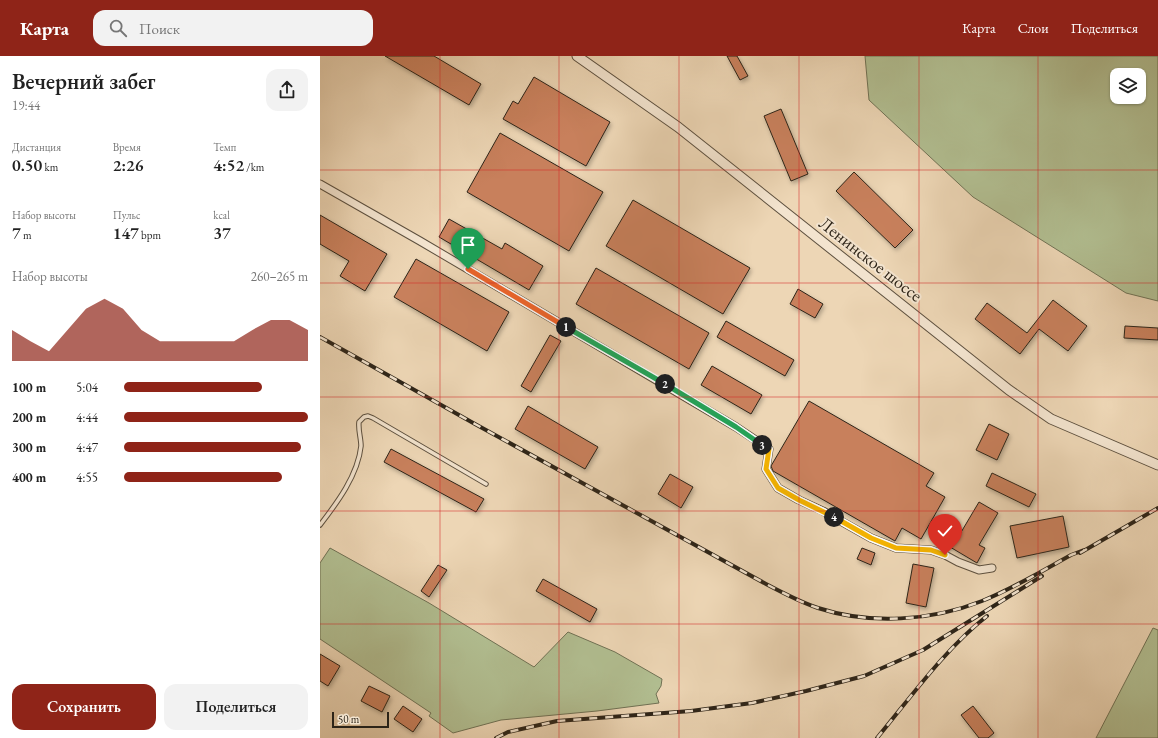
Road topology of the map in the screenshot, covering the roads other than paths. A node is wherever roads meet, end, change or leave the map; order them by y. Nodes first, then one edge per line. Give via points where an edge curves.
1 (578, 56) edge
2 (320, 184) edge
3 (1158, 465) edge
4 (486, 484) dead end
5 (320, 525) edge
6 (992, 568) dead end

1 - 3 street, Ленинское шоссе via 678,127 1009,390 1051,419
2 - 6 street via 420,240 736,427 769,449 766,469 778,488 871,538 896,548 931,550 979,570
4 - 5 lane via 368,416 359,422 361,446 358,461 336,504

